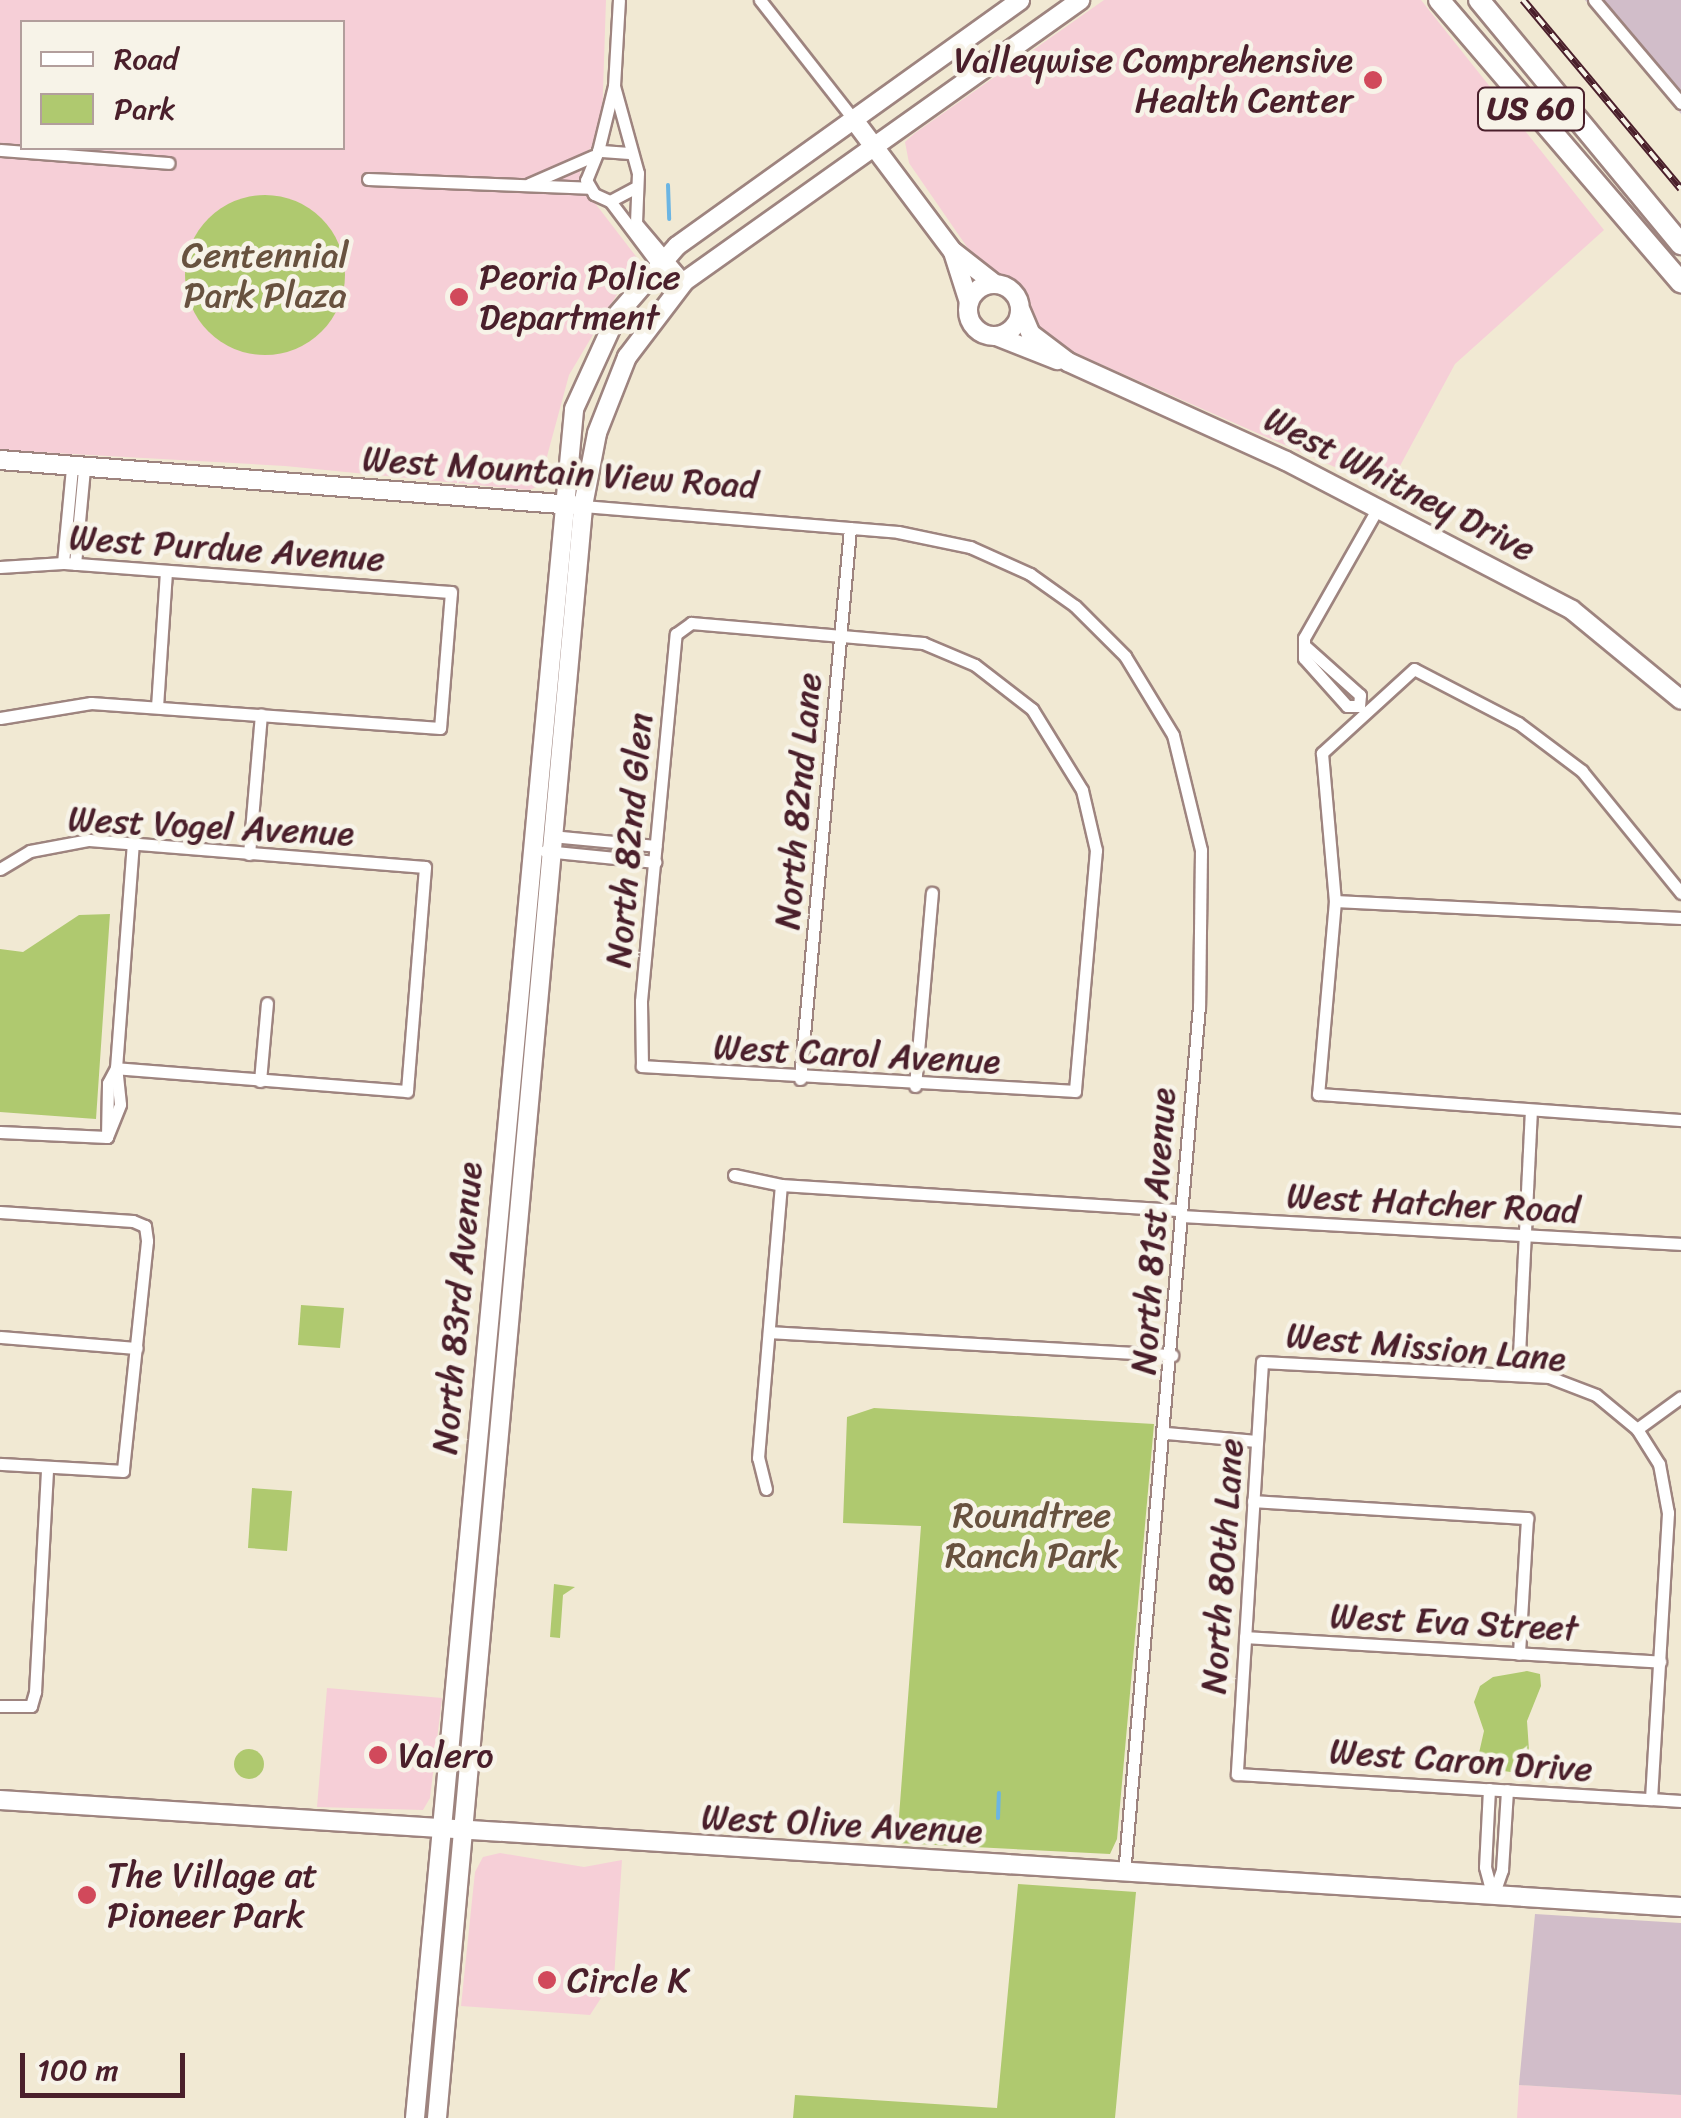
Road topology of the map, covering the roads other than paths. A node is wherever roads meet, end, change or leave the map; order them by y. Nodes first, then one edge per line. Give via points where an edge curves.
1 (619, 0) edge
2 (760, 0) edge
3 (1020, 0) edge
4 (1080, 0) edge
5 (1438, 0) edge
6 (1478, 0) edge
7 (1594, 0) edge
8 (614, 86) junction
9 (1681, 103) edge
10 (854, 120) junction
11 (872, 145) junction
12 (0, 150) edge
13 (595, 154) junction
14 (629, 154) junction
15 (168, 163) dead end
16 (368, 178) dead end
17 (529, 184) junction
18 (589, 188) junction
19 (634, 188) junction
20 (610, 201) junction
21 (1681, 244) edge
22 (953, 252) junction
23 (660, 262) junction
24 (1681, 282) edge
25 (995, 284) junction
26 (681, 285) junction
27 (969, 302) junction
28 (1021, 311) junction
29 (996, 336) junction
30 (1068, 362) junction
31 (618, 376) junction
32 (583, 382) junction
33 (0, 460) edge
34 (78, 467) junction
35 (562, 504) junction
36 (584, 506) junction
37 (1378, 508) junction
38 (850, 528) junction
39 (69, 564) junction
40 (0, 567) edge
41 (166, 571) junction
42 (1091, 622) joint
43 (842, 634) junction
44 (1681, 700) edge
45 (158, 707) junction
46 (1363, 709) junction
47 (261, 715) junction
48 (0, 718) edge
49 (532, 842) junction
50 (133, 843) junction
51 (554, 844) junction
52 (656, 846) junction
53 (249, 854) junction
54 (655, 862) junction
55 (0, 870) edge
56 (932, 892) dead end
57 (1681, 894) edge
58 (1335, 901) junction
59 (1681, 918) edge
60 (267, 1004) dead end
61 (640, 1059) joint
62 (116, 1068) junction
63 (800, 1079) junction
64 (260, 1081) junction
65 (915, 1086) junction
66 (1531, 1112) junction
67 (1681, 1120) edge
68 (0, 1132) edge
69 (734, 1175) dead end
70 (780, 1184) junction
71 (0, 1212) edge
72 (1182, 1213) junction
73 (1526, 1235) junction
74 (1681, 1244) edge
75 (769, 1332) junction
76 (0, 1337) edge
77 (137, 1348) junction
78 (1172, 1355) junction
79 (1262, 1362) joint
80 (1518, 1375) junction
81 (1681, 1397) edge
82 (1636, 1429) junction
83 (1166, 1433) junction
84 (1257, 1441) junction
85 (0, 1464) edge
86 (46, 1467) junction
87 (766, 1489) dead end
88 (1254, 1501) junction
89 (469, 1541) junction
90 (489, 1543) junction
91 (1667, 1546) junction
92 (1681, 1548) edge
93 (1245, 1637) junction
94 (1519, 1654) junction
95 (1660, 1662) junction
96 (0, 1706) edge
97 (1237, 1774) joint
98 (1489, 1789) junction
99 (1507, 1790) junction
100 (0, 1800) edge
101 (1651, 1800) junction
102 (1681, 1801) edge
103 (442, 1832) junction
104 (463, 1834) junction
105 (1124, 1874) junction
106 (1493, 1896) junction
107 (1681, 1906) edge
108 (415, 2118) edge
109 (437, 2118) edge

1 - 8 street
2 - 10 street
3 - 10 main road, North 83rd Avenue
4 - 11 main road, North 83rd Avenue
5 - 24 highway, US 60
6 - 21 highway, US 60
7 - 9 street
8 - 13 street
8 - 14 street
10 - 11 main road, West Whitney Drive
10 - 23 main road, North 83rd Avenue
11 - 22 main road, West Whitney Drive
11 - 26 main road, North 83rd Avenue
12 - 15 street
13 - 14 street
13 - 17 street
13 - 18 street via 585,171
14 - 19 street via 638,173
16 - 17 street
17 - 18 street
18 - 20 street
19 - 20 street
19 - 23 street via 636,223
20 - 23 street
22 - 25 main road, West Whitney Drive
22 - 27 main road, West Whitney Drive
23 - 26 street
23 - 32 main road, North 83rd Avenue via 617,315
25 - 27 main road via 976,291
25 - 28 main road, West Whitney Drive via 1012,290
26 - 31 main road, North 83rd Avenue
27 - 29 main road, West Whitney Drive via 974,326
28 - 29 main road via 1010,331
28 - 30 main road, West Whitney Drive via 1031,334
29 - 30 main road, West Whitney Drive
30 - 37 main road, West Whitney Drive
31 - 32 main road
31 - 36 main road, North 83rd Avenue via 597,433
32 - 35 main road, North 83rd Avenue via 570,428
33 - 34 main road, West Mountain View Road
34 - 35 main road, West Mountain View Road
34 - 39 street
35 - 36 main road, West Mountain View Road
35 - 49 main road, North 83rd Avenue
36 - 38 street, West Mountain View Road
36 - 51 main road, North 83rd Avenue
37 - 44 main road, West Whitney Drive via 1572,610
37 - 46 street via 1304,645 1304,658 1323,680 1347,706
38 - 42 street, West Mountain View Road via 970,547 1030,574
38 - 43 street, North 82nd Lane
39 - 40 street, West Purdue Avenue
39 - 41 street, West Purdue Avenue
41 - 45 street
41 - 47 street, West Purdue Avenue via 451,592 440,728
42 - 72 street, North 81st Avenue via 1125,656 1160,709 1198,820 1198,1006
43 - 52 street, North 82nd Glen via 681,627
43 - 63 street, North 82nd Lane
43 - 65 street, West Carol Avenue via 923,642 1010,690 1061,748 1085,800 1096,850 1075,1090
45 - 47 street
45 - 48 street via 55,704
46 - 57 street via 1414,669 1518,724 1582,771
46 - 58 street via 1322,753
47 - 53 street
49 - 51 street
49 - 89 main road, North 83rd Avenue
50 - 53 street, West Vogel Avenue
50 - 55 street, West Vogel Avenue via 66,841 30,851
50 - 62 street
51 - 52 street
51 - 54 street
51 - 90 main road, North 83rd Avenue
52 - 54 street, North 82nd Glen
53 - 64 street, West Vogel Avenue via 425,867 407,1092
54 - 61 street, North 82nd Glen
56 - 65 street
58 - 59 street
58 - 66 street via 1318,1094
60 - 64 street
61 - 63 street, West Carol Avenue via 649,1070
62 - 64 street
62 - 68 street via 119,1119 107,1137
63 - 65 street, West Carol Avenue
66 - 67 street
66 - 73 street
69 - 70 street, West Hatcher Road
70 - 72 street, West Hatcher Road
70 - 75 street
71 - 77 street via 145,1226
72 - 73 street, West Hatcher Road
72 - 78 street, North 81st Avenue
73 - 74 street, West Hatcher Road
73 - 80 street
75 - 78 street
75 - 87 street via 758,1458
76 - 77 street
77 - 86 street via 123,1471
78 - 83 street, North 81st Avenue
79 - 80 street, West Mission Lane
79 - 84 street, North 80th Lane
80 - 82 street, West Mission Lane via 1576,1385
81 - 82 street
82 - 91 street via 1662,1476
83 - 84 street
83 - 105 street, North 81st Avenue
84 - 88 street, North 80th Lane
85 - 86 street
86 - 96 street via 30,1706
88 - 93 street, North 80th Lane
88 - 94 street via 1527,1518
89 - 90 main road
89 - 103 main road, North 83rd Avenue
90 - 104 main road, North 83rd Avenue
91 - 92 street
91 - 95 street
93 - 94 street, West Eva Street
93 - 97 street, North 80th Lane
94 - 95 street, West Eva Street
95 - 101 street
97 - 98 street, West Caron Drive
98 - 99 street, West Caron Drive
98 - 106 street via 1485,1867
99 - 101 street, West Caron Drive
99 - 106 street via 1502,1870
100 - 103 main road, West Olive Avenue
101 - 102 street, West Caron Drive
103 - 104 main road, West Olive Avenue
103 - 108 main road, North 83rd Avenue
104 - 105 main road, West Olive Avenue
104 - 109 main road, North 83rd Avenue
105 - 106 main road, West Olive Avenue
106 - 107 main road, West Olive Avenue

